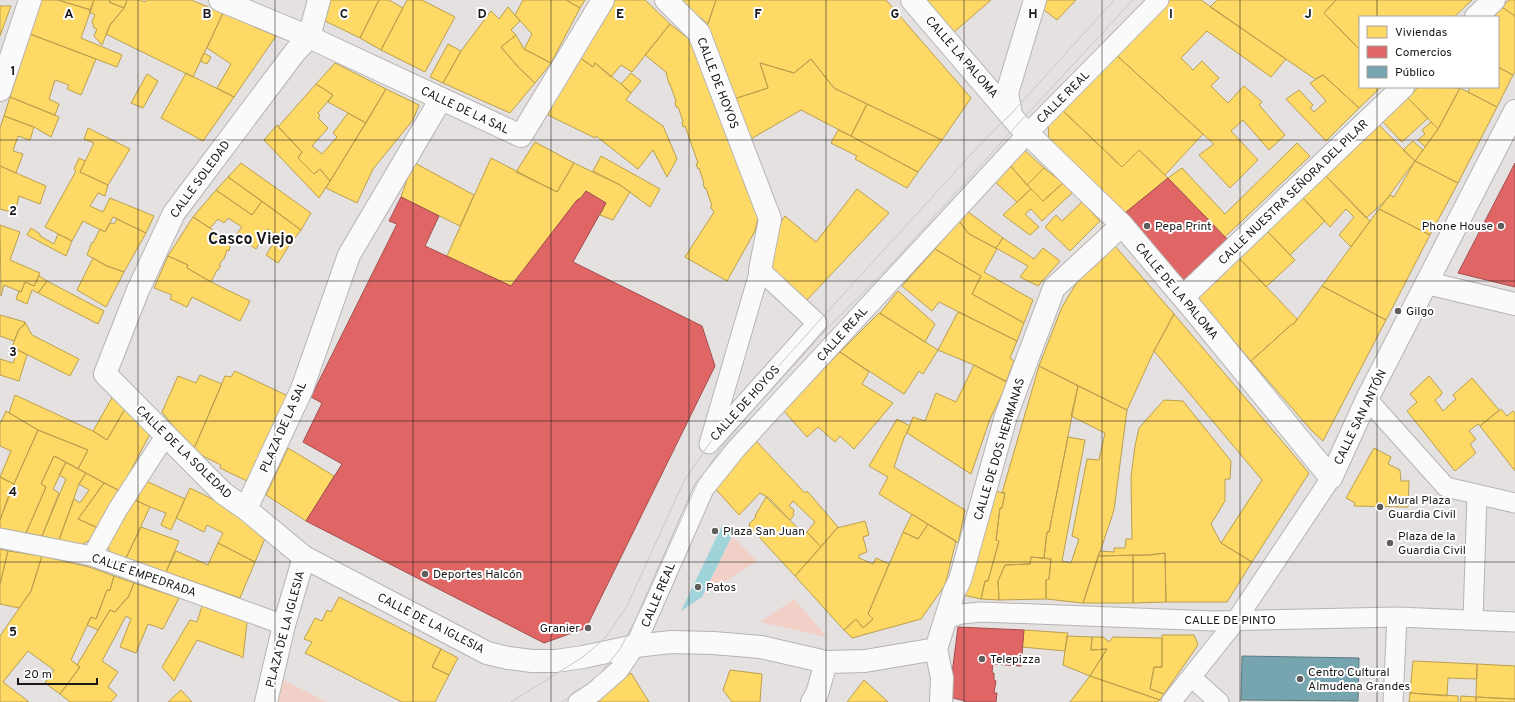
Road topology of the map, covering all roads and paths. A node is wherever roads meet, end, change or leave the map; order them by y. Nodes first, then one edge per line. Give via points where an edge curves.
1 (30, 0) edge
2 (220, 0) edge
3 (318, 0) edge
4 (603, 0) edge
5 (666, 0) edge
6 (912, 0) edge
7 (1035, 0) edge
8 (1159, 0) edge
9 (1494, 0) edge
10 (1477, 16) edge
11 (309, 37) junction
12 (1402, 88) edge
13 (0, 90) edge
14 (441, 99) junction
15 (1515, 111) edge
16 (1011, 114) junction
17 (1028, 133) junction
18 (1122, 225) junction
19 (760, 270) junction
20 (1427, 283) junction
21 (1183, 297) junction
22 (1515, 304) edge
23 (105, 374) joint
24 (1367, 399) junction
25 (166, 435) junction
26 (709, 444) junction
27 (730, 458) junction
28 (1331, 478) junction
29 (1477, 494) junction
30 (1515, 503) edge
31 (246, 509) junction
32 (0, 538) edge
33 (92, 556) junction
34 (304, 557) junction
35 (1397, 617) junction
36 (946, 619) junction
37 (1473, 620) junction
38 (1235, 622) junction
39 (1515, 622) edge
40 (284, 625) junction
41 (635, 646) junction
42 (936, 649) junction
43 (826, 662) junction
44 (1191, 677) junction
45 (266, 702) edge
46 (578, 702) edge
47 (812, 702) edge
48 (941, 702) edge
49 (1171, 702) edge
50 (1219, 702) edge
51 (1393, 702) edge

1 - 13 street
2 - 11 street, CALLE DE LA SAL
3 - 11 street
4 - 14 street, CALLE DE LA SAL via 521,136
5 - 19 street, CALLE DE HOYOS via 699,33 770,219
6 - 16 street, CALLE LA PALOMA
7 - 16 street via 1007,92
8 - 17 street, CALLE REAL
9 - 10 street
11 - 14 street, CALLE DE LA SAL
11 - 23 street, CALLE SOLEDAD via 294,52 174,213 138,290
12 - 21 street, CALLE NUESTRA SEÑORA DEL PILAR
14 - 31 street, PLAZA DE LA SAL via 349,255 302,389
15 - 20 street, CALLE SAN ANTÓN
16 - 17 street, CALLE DE LA PALOMA
17 - 18 street, CALLE DE LA PALOMA
17 - 27 street, CALLE REAL
18 - 21 street, CALLE DE LA PALOMA
18 - 36 street, CALLE DE DOS HERMANAS via 1054,288 1006,416 960,580
19 - 26 street, CALLE DE HOYOS
19 - 26 street, CALLE DE HOYOS via 817,323
20 - 22 street
20 - 24 street, CALLE SAN ANTÓN
21 - 28 street, CALLE DE LA PALOMA
23 - 25 street, CALLE DE LA SOLEDAD
24 - 28 street, CALLE SAN ANTÓN
24 - 29 street via 1446,487
25 - 31 street, CALLE DE LA SOLEDAD via 223,493
25 - 33 street via 118,509
26 - 27 street
27 - 41 street, CALLE REAL via 704,488
28 - 38 street, CALLE SAN ANTÓN
29 - 30 street
29 - 37 street
31 - 34 street, CALLE DE LA SOLEDAD
32 - 33 street, CALLE EMPEDRADA
33 - 40 street, CALLE EMPEDRADA
34 - 40 street, PLAZA DE LA IGLESIA
34 - 41 street, CALLE DE LA IGLESIA via 487,653 532,661 556,661
35 - 37 street, CALLE DE PINTO
35 - 38 street, CALLE DE PINTO
35 - 51 street
36 - 38 street, CALLE DE PINTO via 981,612
36 - 42 street, CALLE DE DOS HERMANAS
37 - 39 street, CALLE DE PINTO
38 - 44 street, CALLE SAN ANTÓN
40 - 45 street, PLAZA DE LA IGLESIA
41 - 43 street, CALLE DE LA IGLESIA via 671,642 761,647
41 - 46 street, CALLE REAL via 619,670
42 - 43 street, CALLE DE LA IGLESIA via 864,661
42 - 48 street via 942,678
43 - 47 street via 817,694
44 - 49 street, CALLE SAN ANTÓN
44 - 50 street

